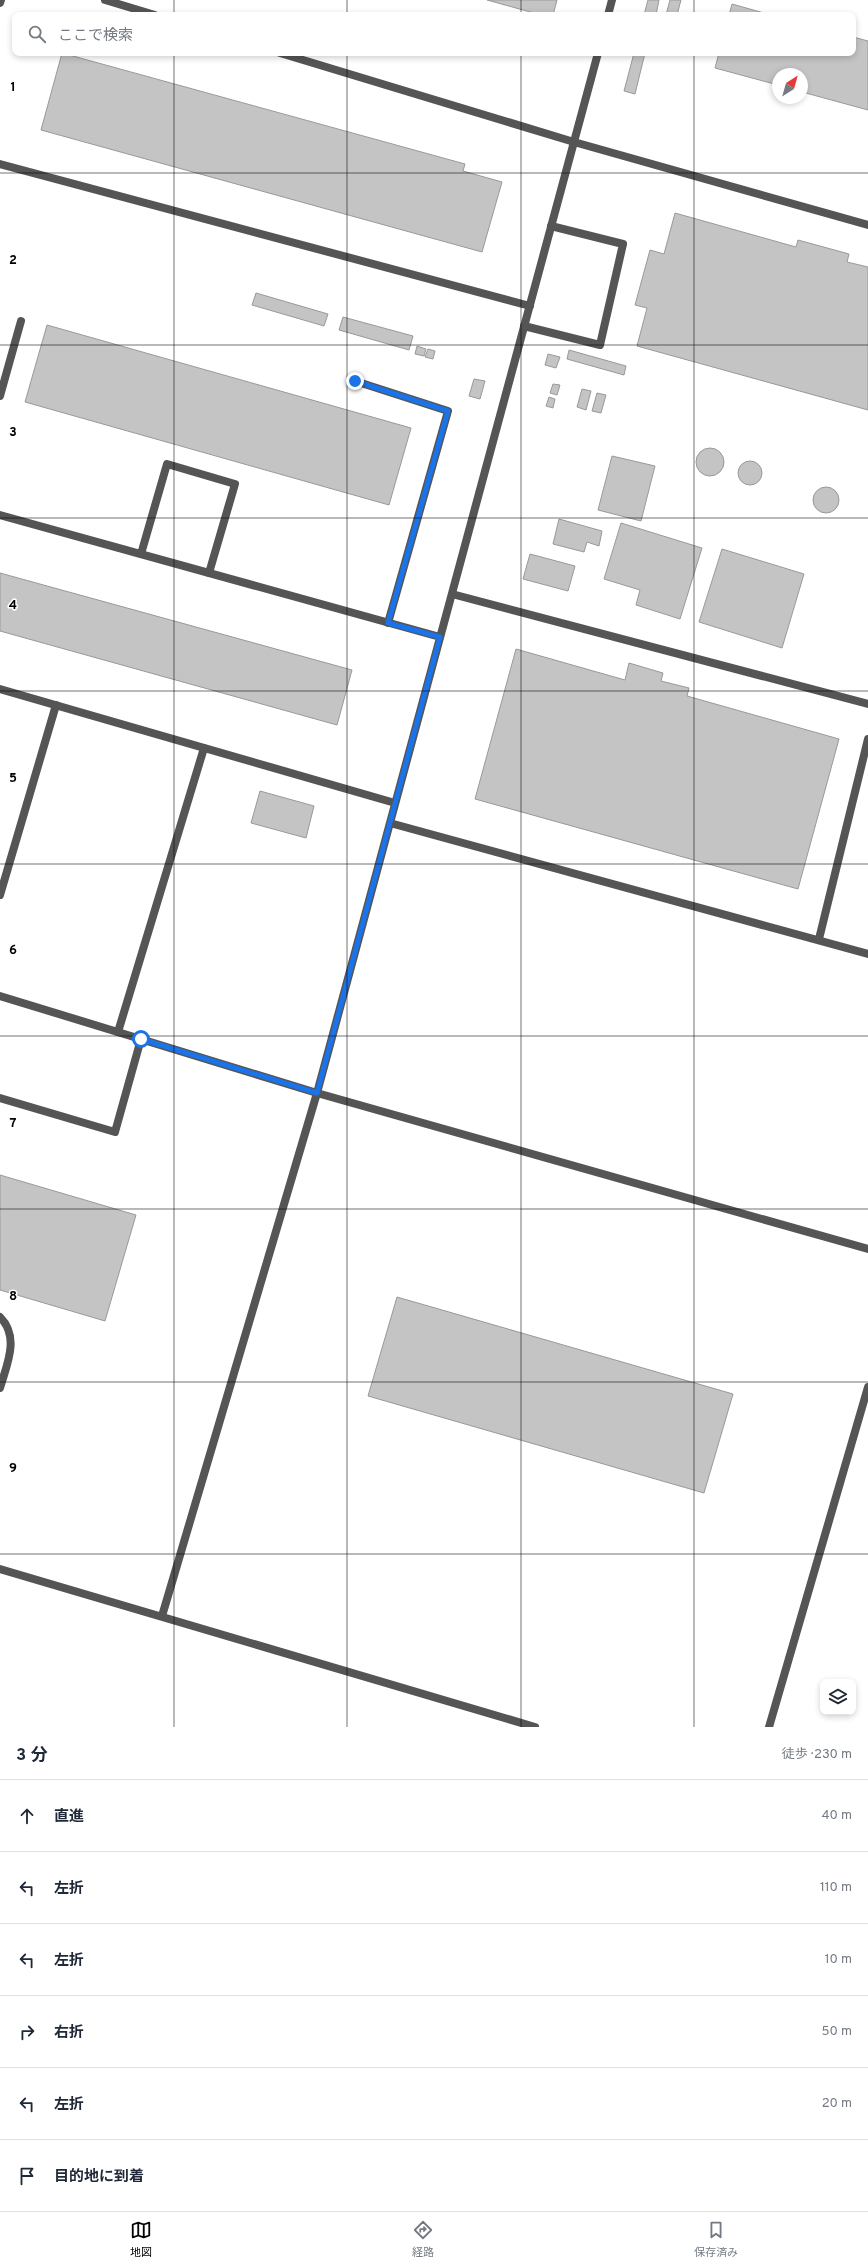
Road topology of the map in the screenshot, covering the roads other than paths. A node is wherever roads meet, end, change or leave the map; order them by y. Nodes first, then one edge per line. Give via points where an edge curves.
1 (1, 0) edge
2 (105, 0) edge
3 (612, 0) edge
4 (0, 4) edge
5 (145, 12) edge
6 (609, 12) edge
7 (290, 56) edge
8 (597, 56) edge
9 (574, 142) junction
10 (0, 164) edge
11 (868, 224) edge
12 (551, 226) junction
13 (530, 306) junction
14 (21, 321) dead end
15 (524, 326) junction
16 (355, 381) dead end
17 (0, 396) edge
18 (0, 515) edge
19 (141, 554) junction
20 (209, 573) junction
21 (452, 594) junction
22 (388, 623) junction
23 (440, 637) junction
24 (0, 689) edge
25 (868, 704) edge
26 (56, 705) junction
27 (868, 739) edge
28 (204, 748) junction
29 (865, 763) edge
30 (395, 803) junction
31 (390, 823) junction
32 (0, 895) edge
33 (819, 939) junction
34 (868, 954) edge
35 (0, 996) edge
36 (118, 1032) junction
37 (141, 1039) junction
38 (317, 1093) junction
39 (0, 1098) edge
40 (868, 1249) edge
41 (0, 1317) edge
42 (868, 1387) edge
43 (0, 1388) edge
44 (0, 1569) edge
45 (162, 1616) junction
46 (535, 1727) edge
47 (769, 1727) edge

1 - 4 street
2 - 5 street
3 - 6 street
7 - 9 street
8 - 9 street
9 - 11 street
9 - 12 street
10 - 13 street
12 - 13 street
12 - 15 street via 623,244 600,345
13 - 15 street
14 - 17 street
15 - 21 street
16 - 22 street via 448,411
18 - 19 street
19 - 20 street
19 - 20 street via 167,464 235,484
20 - 22 street
21 - 23 street
21 - 25 street
22 - 23 street
23 - 30 street
24 - 26 street
26 - 28 street
26 - 32 street
27 - 29 street
28 - 30 street
28 - 36 street
29 - 33 street
30 - 31 street
31 - 33 street
31 - 38 street
33 - 34 street
35 - 36 street
36 - 37 street
37 - 38 street
37 - 39 street via 115,1132
38 - 40 street
38 - 45 street
41 - 43 street via 8,1325 12,1344
42 - 47 street
44 - 45 street
45 - 46 street

